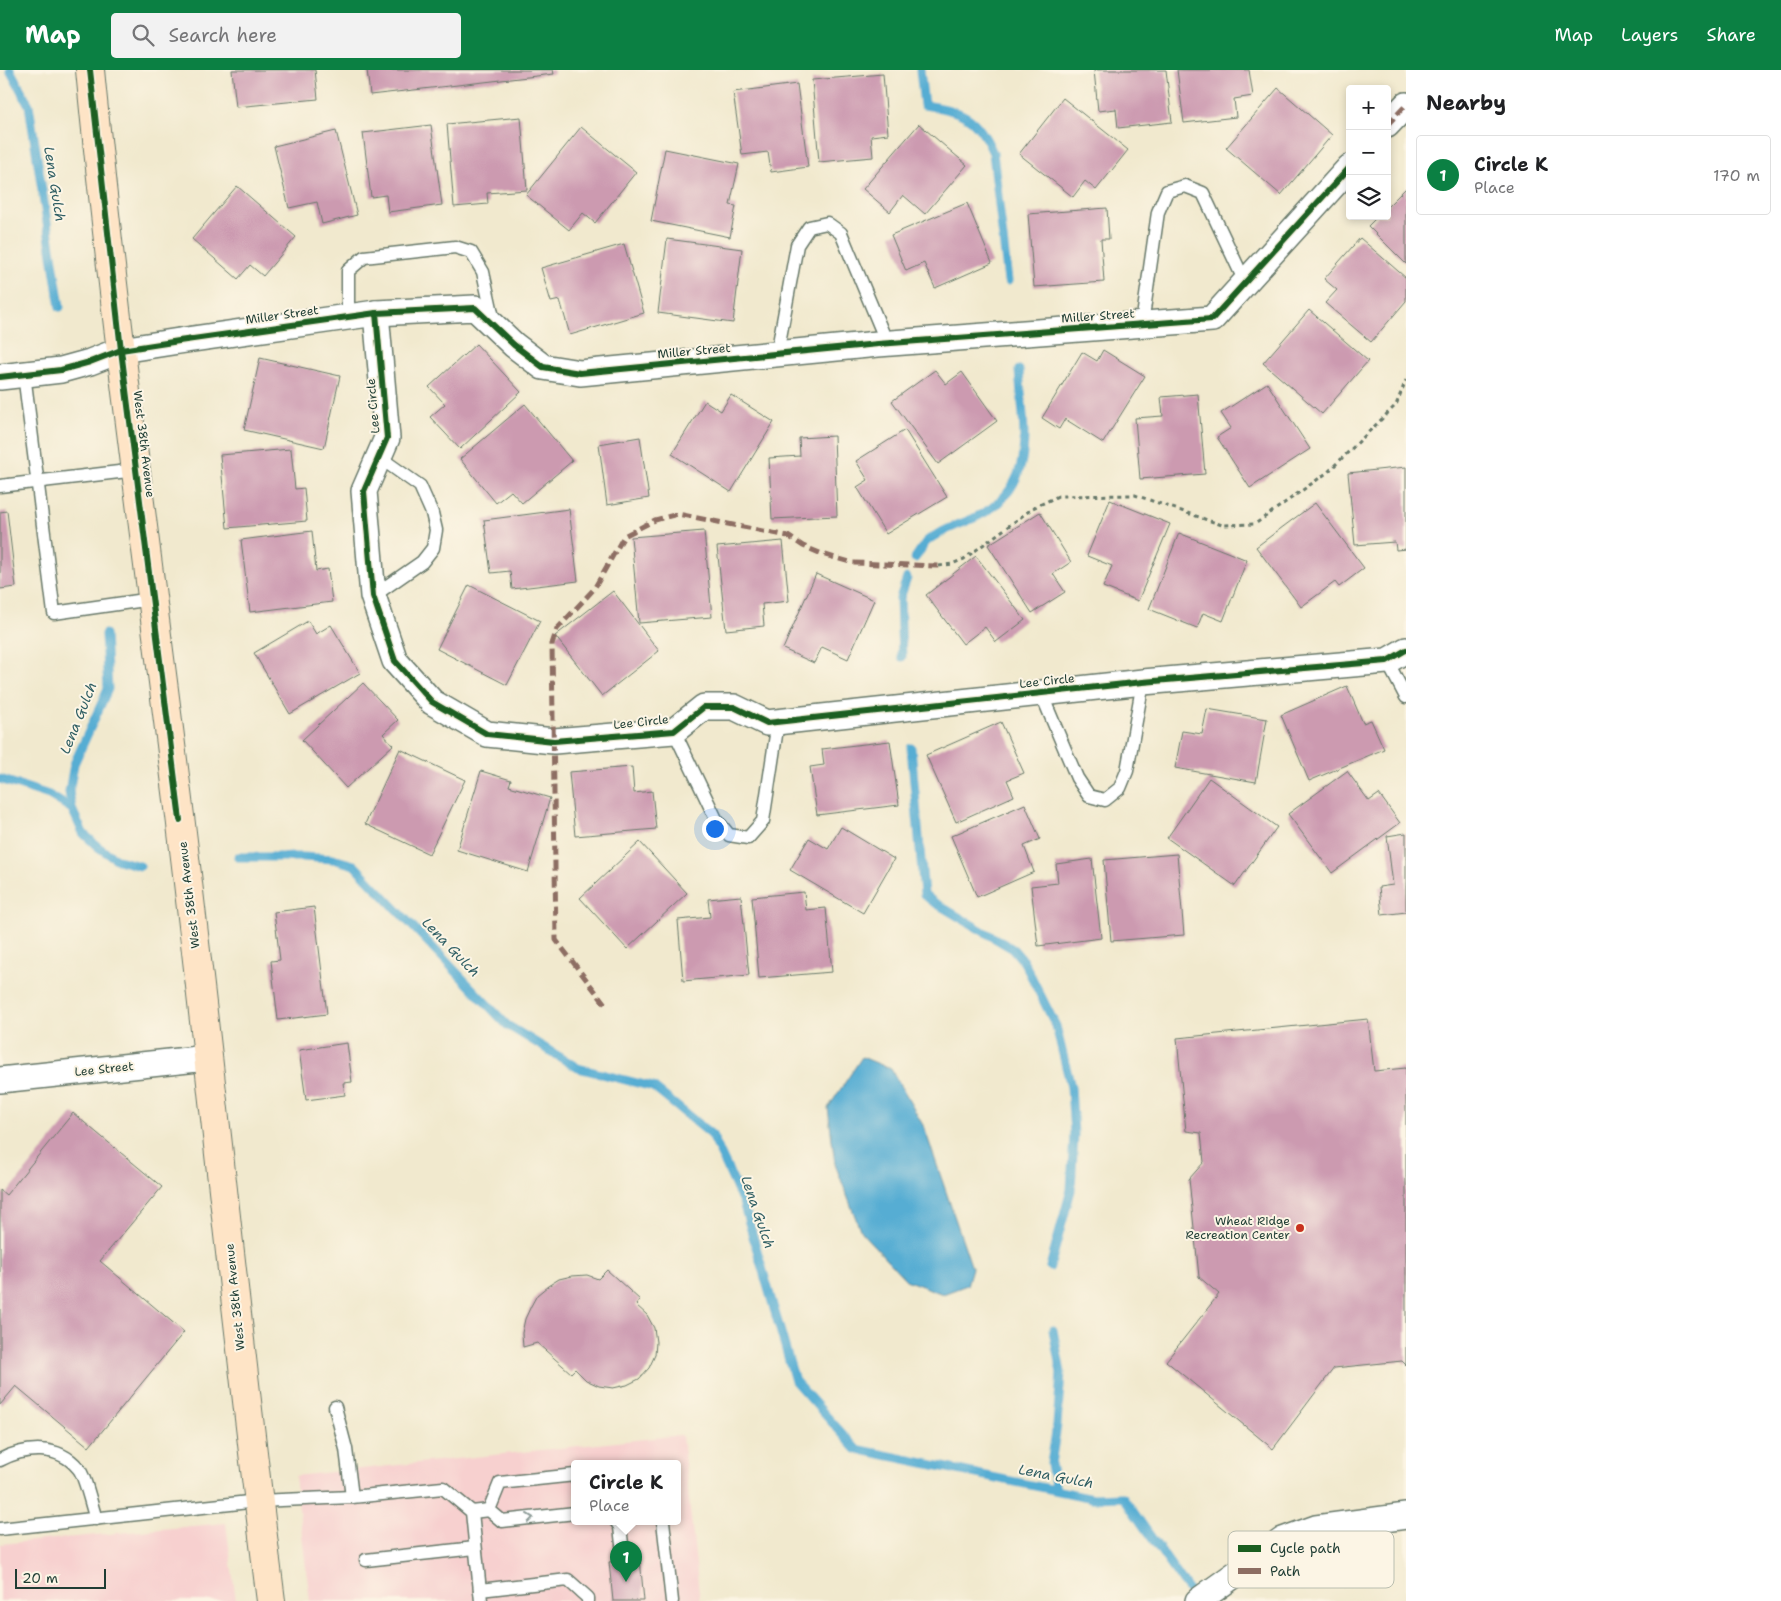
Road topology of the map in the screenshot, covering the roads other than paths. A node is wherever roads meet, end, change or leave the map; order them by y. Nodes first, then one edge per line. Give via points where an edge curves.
1 (90, 70) edge
2 (1406, 104) edge
3 (1391, 121) edge
4 (1346, 171) edge
5 (1245, 282) junction
6 (376, 314) junction
7 (348, 318) junction
8 (1142, 324) junction
9 (495, 327) junction
10 (887, 343) junction
11 (121, 350) junction
12 (777, 354) junction
13 (24, 374) junction
14 (0, 377) edge
15 (379, 457) junction
16 (136, 470) junction
17 (38, 482) junction
18 (0, 486) edge
19 (373, 596) junction
20 (152, 599) junction
21 (1397, 656) edge
22 (1143, 682) junction
23 (1041, 693) junction
24 (1406, 697) edge
25 (778, 722) junction
26 (674, 731) junction
27 (207, 1058) junction
28 (0, 1080) edge
29 (335, 1407) dead end
30 (0, 1460) edge
31 (571, 1475) edge
32 (352, 1497) junction
33 (258, 1502) junction
34 (489, 1510) junction
35 (472, 1512) junction
36 (571, 1512) edge
37 (1406, 1516) edge
38 (96, 1519) junction
39 (619, 1525) edge
40 (663, 1525) edge
41 (0, 1529) edge
42 (1308, 1531) edge
43 (475, 1548) junction
44 (366, 1560) dead end
45 (624, 1561) dead end
46 (1228, 1580) edge
47 (481, 1596) edge
48 (271, 1601) edge
49 (588, 1601) edge
50 (672, 1601) edge
51 (1198, 1601) edge

1 - 11 street, West 38th Avenue
2 - 3 street
4 - 5 street, Miller Street
5 - 8 street, Miller Street via 1212,319
5 - 8 lane via 1203,193 1186,186 1167,191 1158,212
6 - 7 street, Miller Street
6 - 9 street, Miller Street via 475,308
6 - 15 street, Lee Circle via 387,438
7 - 9 lane via 348,271 364,257 455,247 471,252 483,272
7 - 11 street, Miller Street
8 - 10 street, Miller Street
9 - 12 street, Miller Street via 543,367 580,373
10 - 12 street, Miller Street
10 - 12 lane via 841,233 827,223 809,227 797,245
11 - 13 street, Miller Street via 61,370
11 - 16 street, West 38th Avenue
13 - 14 street, Miller Street
13 - 17 lane
15 - 19 street, Lee Circle via 364,491
15 - 19 lane via 420,486 436,530 433,548 422,562
16 - 17 lane
16 - 20 street, West 38th Avenue
17 - 18 lane
17 - 20 lane via 54,612
19 - 26 street, Lee Circle via 395,661 432,702 487,734 554,741
20 - 27 street, West 38th Avenue
21 - 22 street, Lee Circle
21 - 24 lane
22 - 23 street, Lee Circle
22 - 23 lane via 1127,771 1120,788 1106,800 1089,796 1077,778
23 - 25 street, Lee Circle
25 - 26 street, Lee Circle via 767,723 734,707 704,707
25 - 26 lane via 763,820 748,838 729,835 716,819
27 - 28 street, Lee Street
27 - 33 street, West 38th Avenue
29 - 32 lane via 346,1449
30 - 38 lane via 34,1449 64,1455 80,1469
31 - 34 lane via 500,1483
32 - 33 lane
32 - 35 lane via 443,1488
33 - 38 lane
33 - 48 street, West 38th Avenue
34 - 35 lane
34 -> 36 lane via 502,1521
35 - 43 lane
37 - 42 street
38 - 41 lane
39 - 45 lane
40 - 50 lane
43 - 44 lane
43 - 47 lane
46 - 51 street
47 - 49 lane via 568,1580

